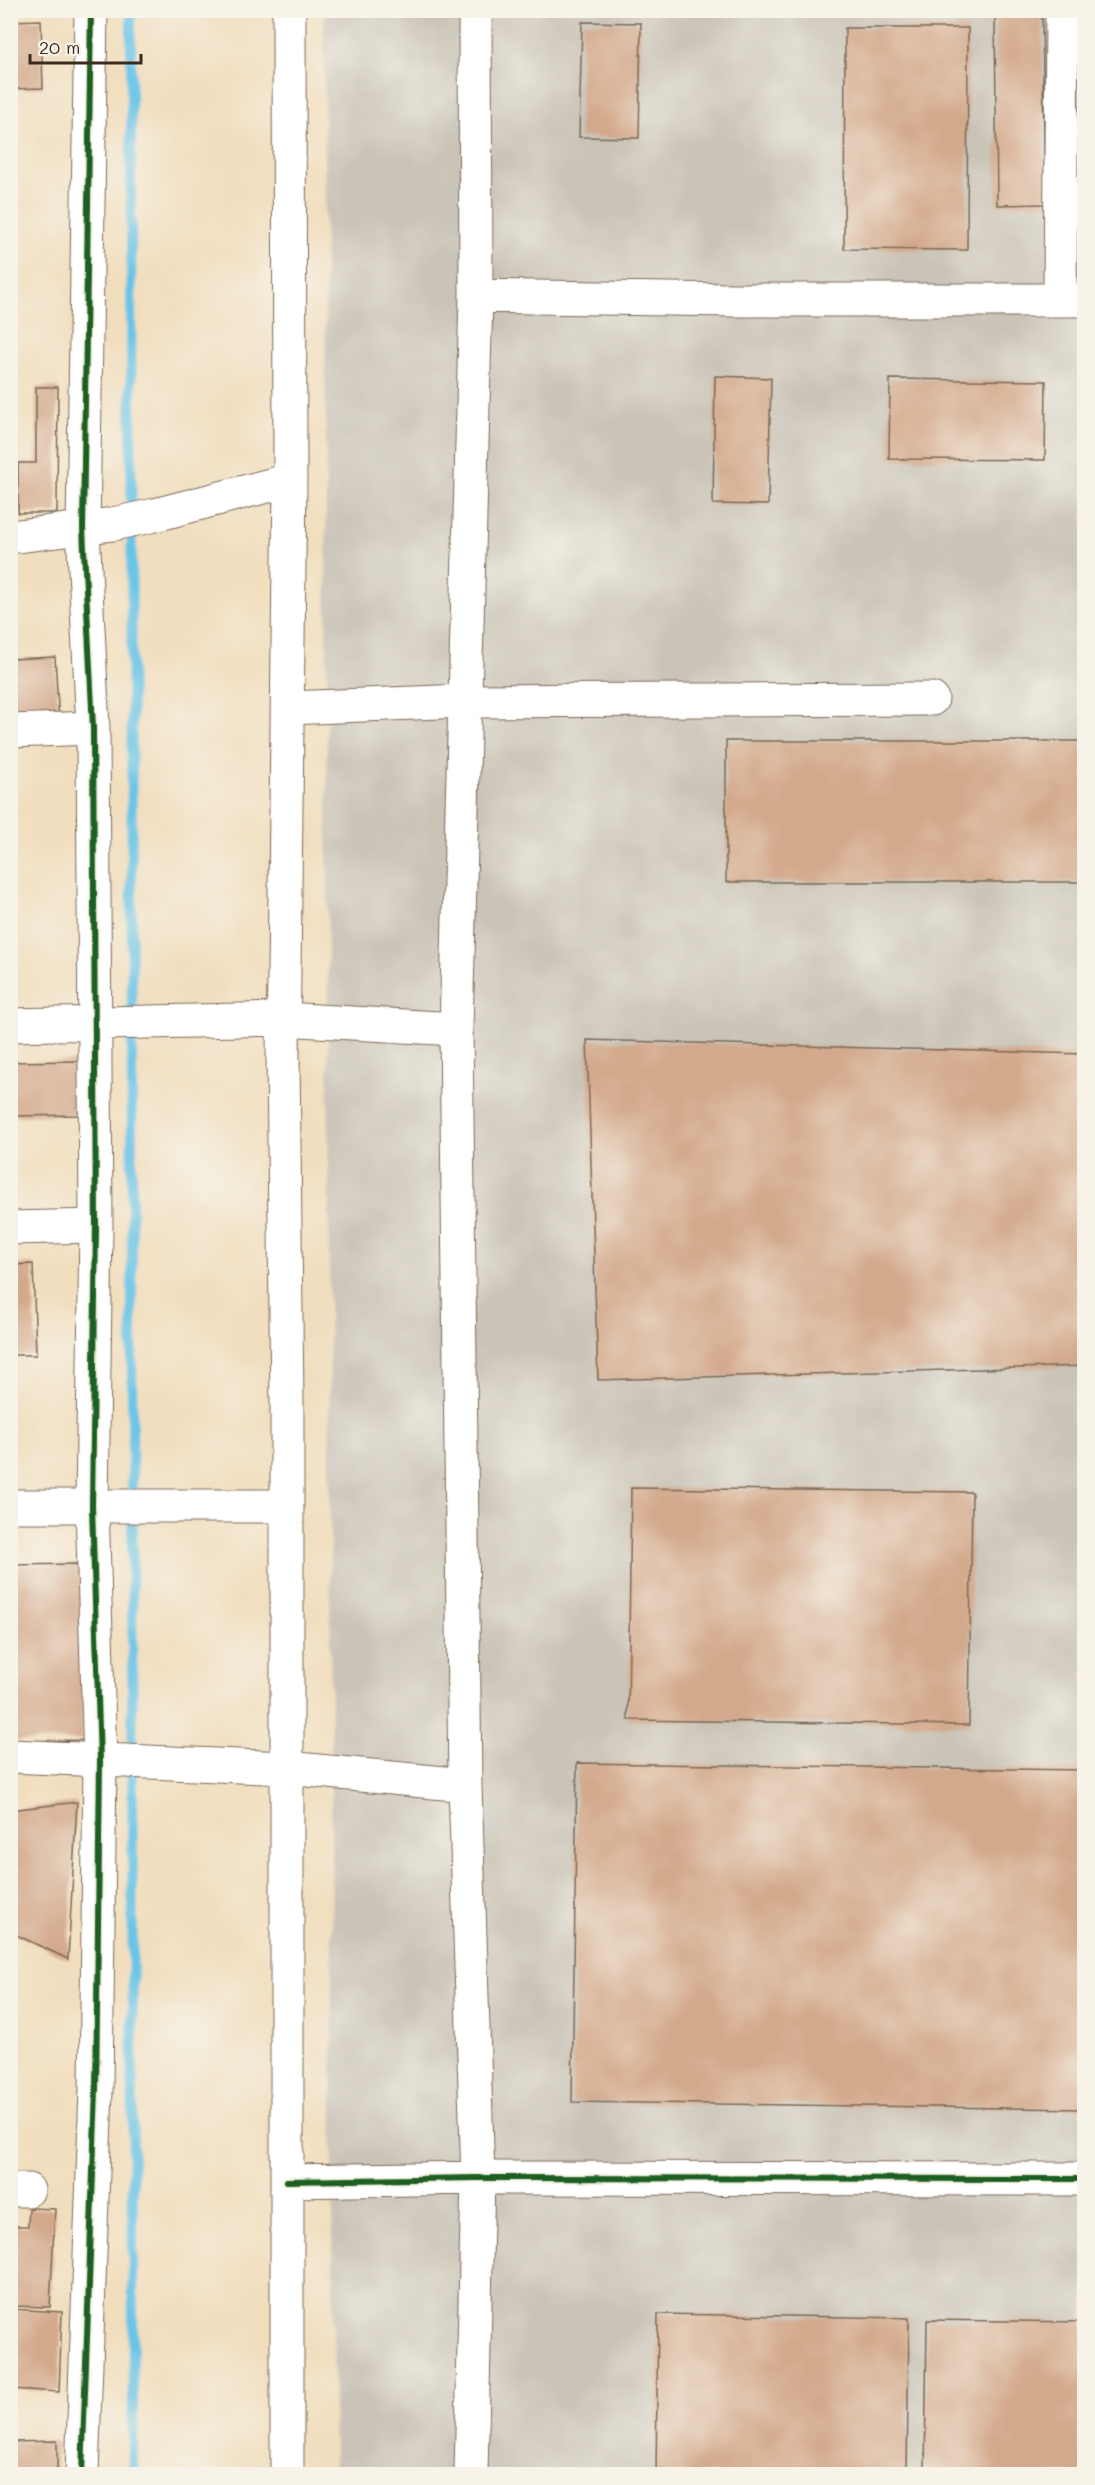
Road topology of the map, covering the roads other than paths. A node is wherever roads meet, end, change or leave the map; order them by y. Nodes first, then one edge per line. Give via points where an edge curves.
1 (91, 10) edge
2 (290, 10) edge
3 (475, 10) edge
4 (1062, 10) edge
5 (476, 296) junction
6 (1072, 300) edge
7 (290, 480) junction
8 (98, 526) junction
9 (10, 537) edge
10 (932, 699) dead end
11 (465, 701) junction
12 (288, 708) junction
13 (93, 728) junction
14 (10, 731) edge
15 (283, 1019) junction
16 (105, 1023) junction
17 (10, 1025) edge
18 (456, 1029) junction
19 (96, 1226) junction
20 (10, 1228) edge
21 (10, 1506) edge
22 (121, 1506) junction
23 (286, 1506) junction
24 (10, 1756) edge
25 (121, 1762) junction
26 (286, 1768) junction
27 (465, 1785) junction
28 (478, 2178) junction
29 (1084, 2179) edge
30 (287, 2181) junction
31 (81, 2475) edge
32 (287, 2475) edge
33 (471, 2475) edge

1 - 8 street
2 - 7 street
3 - 5 street
4 - 6 street
5 - 6 street
5 - 11 street
7 - 8 street
7 - 12 street
8 - 9 street
8 - 13 street
10 - 11 street
11 - 12 street
11 - 18 street
12 - 15 street
13 - 14 street
13 - 16 street
15 - 16 street
15 - 18 street
15 - 23 street
16 - 17 street
16 - 19 street
18 - 27 street
19 - 20 street
19 - 22 street
21 - 22 street
22 - 23 street
22 - 25 street
23 - 26 street
24 - 25 street
25 - 26 street
25 - 31 street via 96,2090
26 - 27 street
26 - 30 street
27 - 28 street
28 - 29 street
28 - 30 street
28 - 33 street
30 - 32 street

